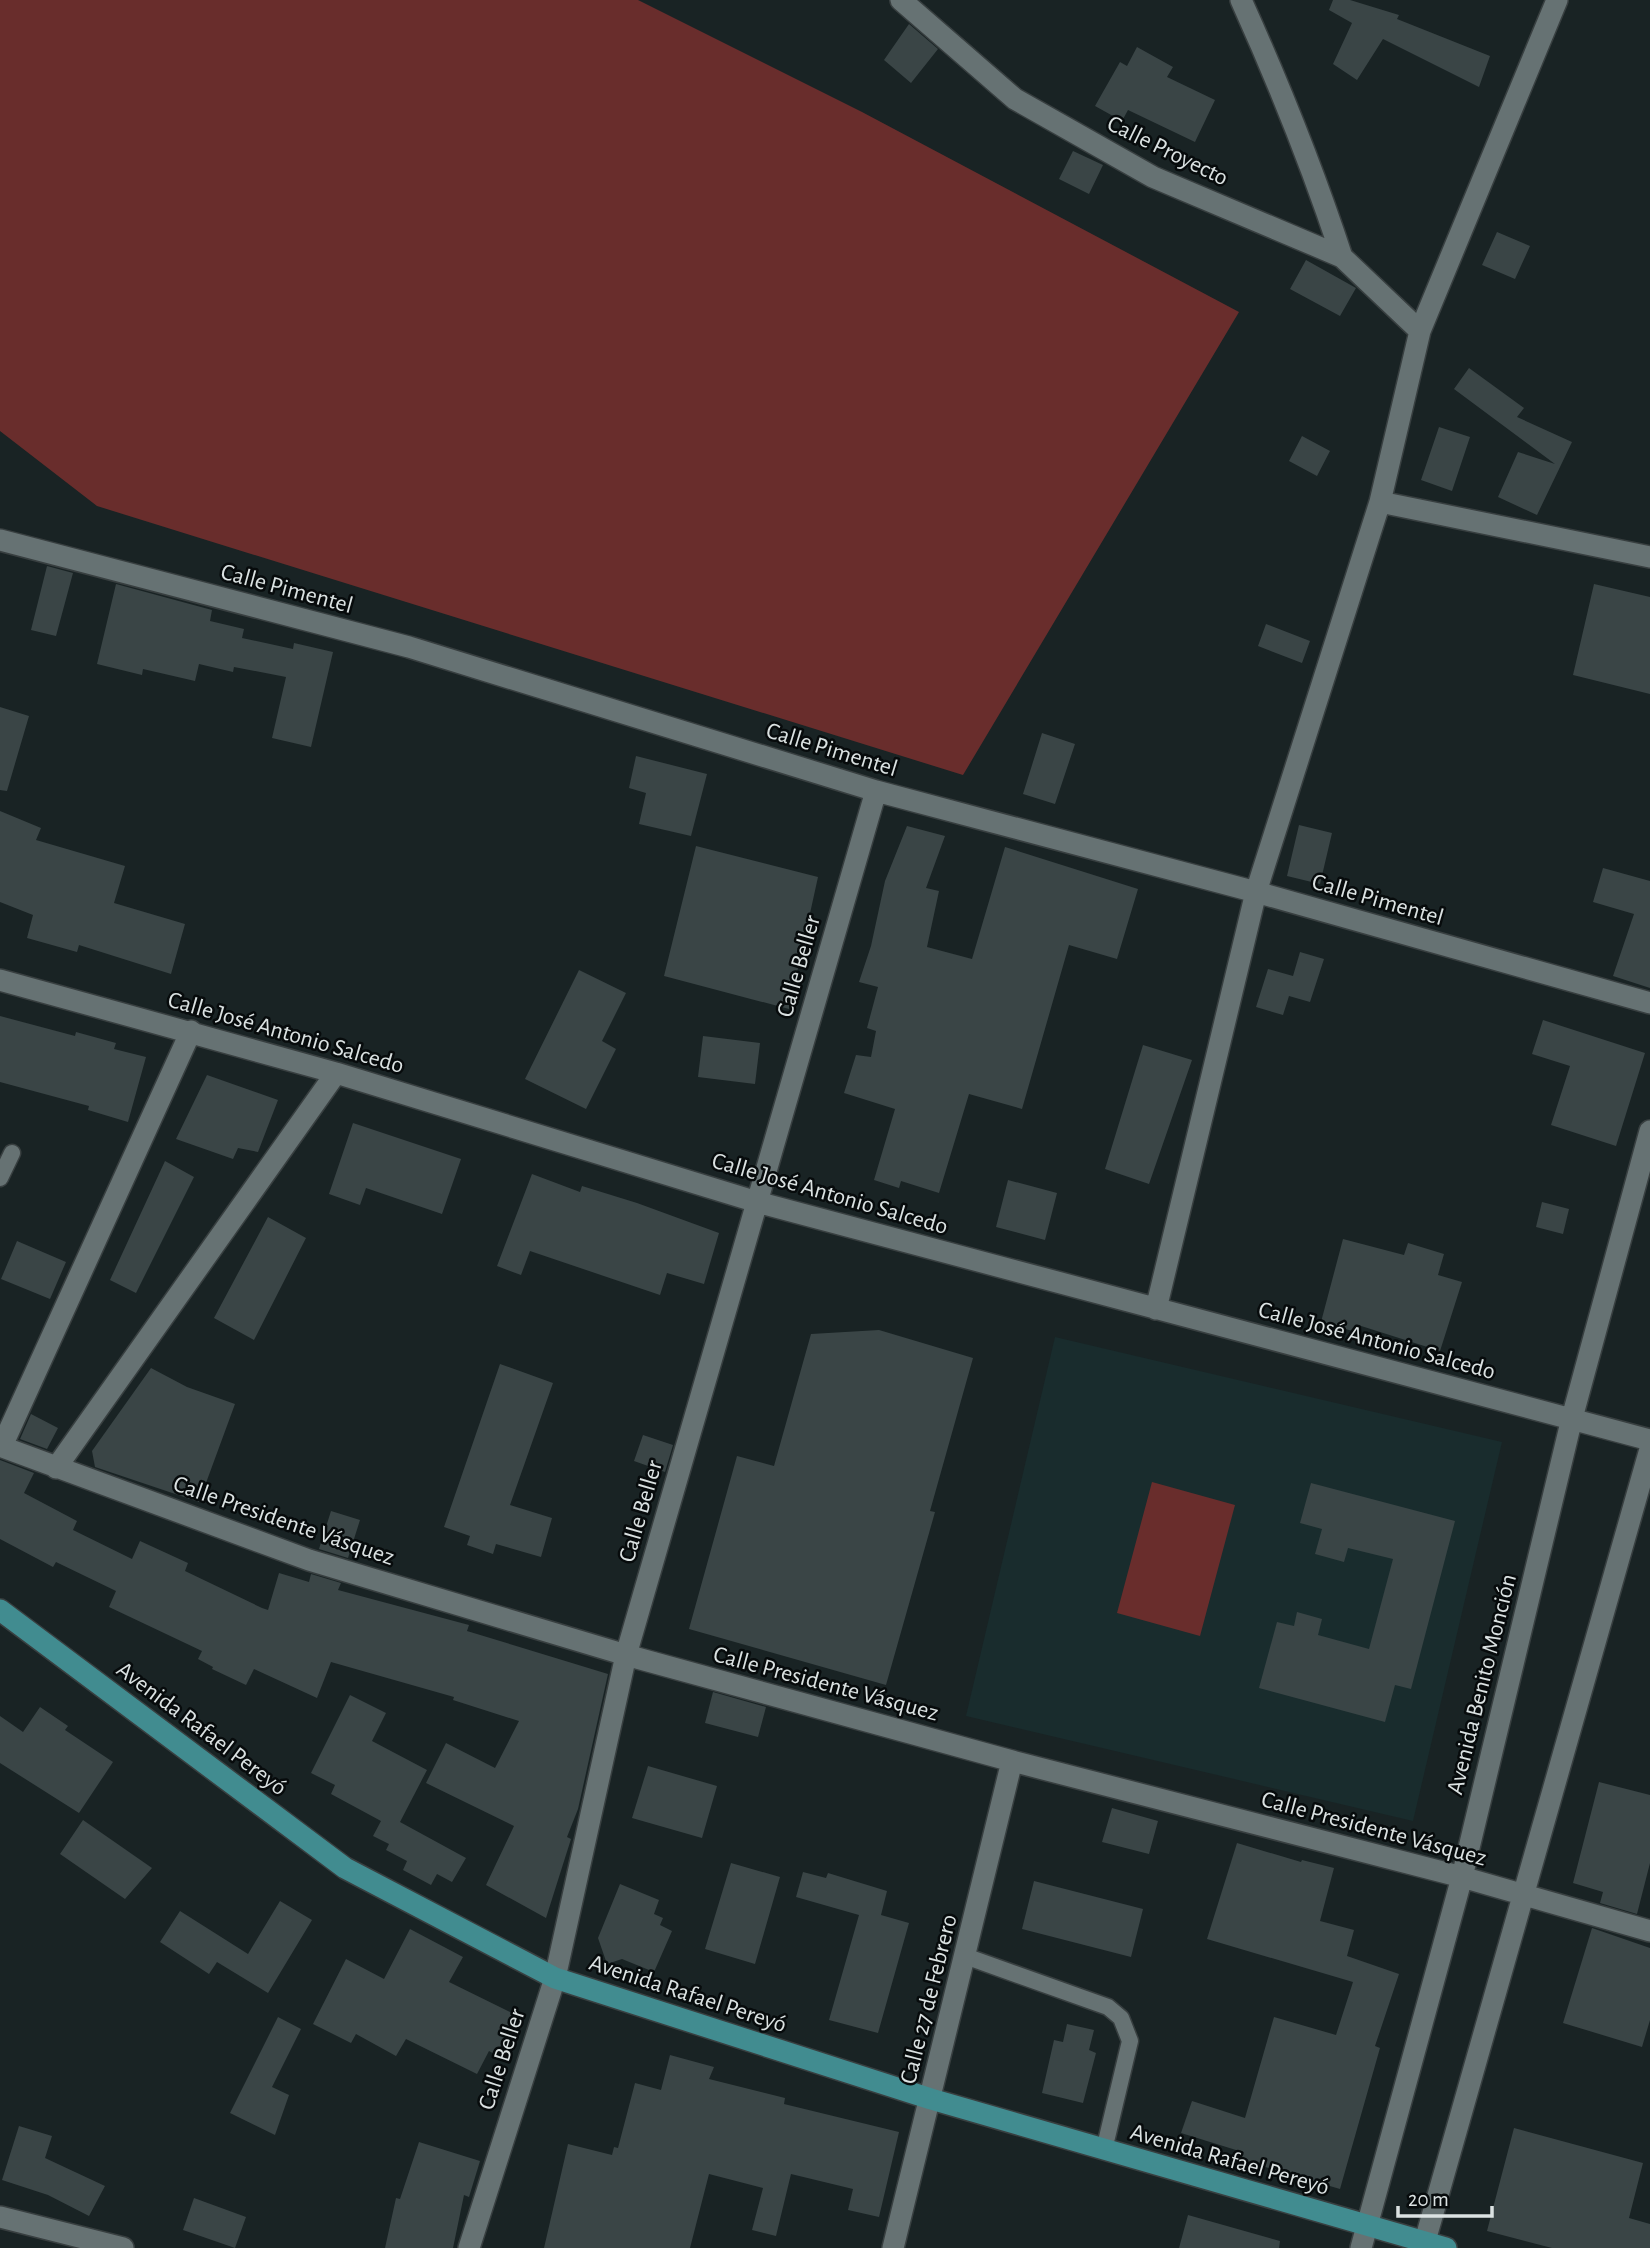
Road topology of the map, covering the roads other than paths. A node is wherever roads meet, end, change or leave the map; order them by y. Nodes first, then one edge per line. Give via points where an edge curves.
1 (901, 0) edge
2 (1241, 0) edge
3 (1556, 0) edge
4 (1342, 257) junction
5 (1420, 331) junction
6 (1380, 502) junction
7 (0, 540) edge
8 (1650, 557) edge
9 (876, 791) junction
10 (1256, 892) junction
11 (0, 979) edge
12 (1650, 1003) edge
13 (191, 1031) junction
14 (337, 1073) junction
15 (1650, 1131) edge
16 (12, 1153) dead end
17 (0, 1178) edge
18 (757, 1202) junction
19 (1156, 1309) junction
20 (1572, 1418) junction
21 (1650, 1440) edge
22 (1, 1446) edge
23 (1650, 1449) edge
24 (56, 1468) junction
25 (0, 1610) edge
26 (626, 1655) junction
27 (1012, 1762) junction
28 (1462, 1877) junction
29 (1524, 1897) junction
30 (1650, 1931) edge
31 (965, 1956) junction
32 (555, 1978) junction
33 (931, 2099) junction
34 (1104, 2150) junction
35 (0, 2217) edge
36 (1366, 2227) junction
37 (1423, 2245) edge
38 (123, 2248) edge
39 (469, 2248) edge
40 (893, 2248) edge
41 (1361, 2248) edge
42 (1446, 2248) edge

1 - 4 street, Calle Proyecto via 1027,105 1153,177
2 - 4 street via 1285,100
3 - 5 street
4 - 5 street, Calle Proyecto
5 - 6 street
6 - 8 street
6 - 10 street
7 - 9 street, Calle Pimentel via 409,647
9 - 10 street, Calle Pimentel
9 - 18 street, Calle Beller
10 - 12 street, Calle Pimentel
10 - 19 street
11 - 13 street, Calle José Antonio Salcedo
13 - 14 street, Calle José Antonio Salcedo
13 - 22 street
14 - 18 street, Calle José Antonio Salcedo
14 - 24 street
15 - 20 street, Avenida Benito Monción
16 - 17 lane
18 - 19 street, Calle José Antonio Salcedo
18 - 26 street, Calle Beller
19 - 20 street, Calle José Antonio Salcedo
20 - 21 street, Calle José Antonio Salcedo
20 - 28 street, Avenida Benito Monción
22 - 24 street, Calle Presidente Vásquez
23 - 29 street
24 - 26 street, Calle Presidente Vásquez via 309,1560
25 - 32 main road, Avenida Rafael Pereyó via 345,1868
26 - 27 street, Calle Presidente Vásquez
26 - 32 street, Calle Beller
27 - 28 street, Calle Presidente Vásquez
27 - 31 street, Calle 27 de Febrero
28 - 29 street, Calle Presidente Vásquez
28 - 36 street, Avenida Benito Monción
29 - 30 street, Calle Presidente Vásquez
29 - 37 street
31 - 33 street, Calle 27 de Febrero
31 - 34 lane via 1108,2007 1121,2018 1130,2041
32 - 33 main road, Avenida Rafael Pereyó
32 - 39 street, Calle Beller
33 - 34 main road, Avenida Rafael Pereyó
33 - 40 street, Calle 27 de Febrero
34 - 36 main road, Avenida Rafael Pereyó
35 - 38 street
36 - 37 main road, Avenida Rafael Pereyó
36 - 41 street, Avenida Benito Monción
37 - 42 main road, Avenida Rafael Pereyó

